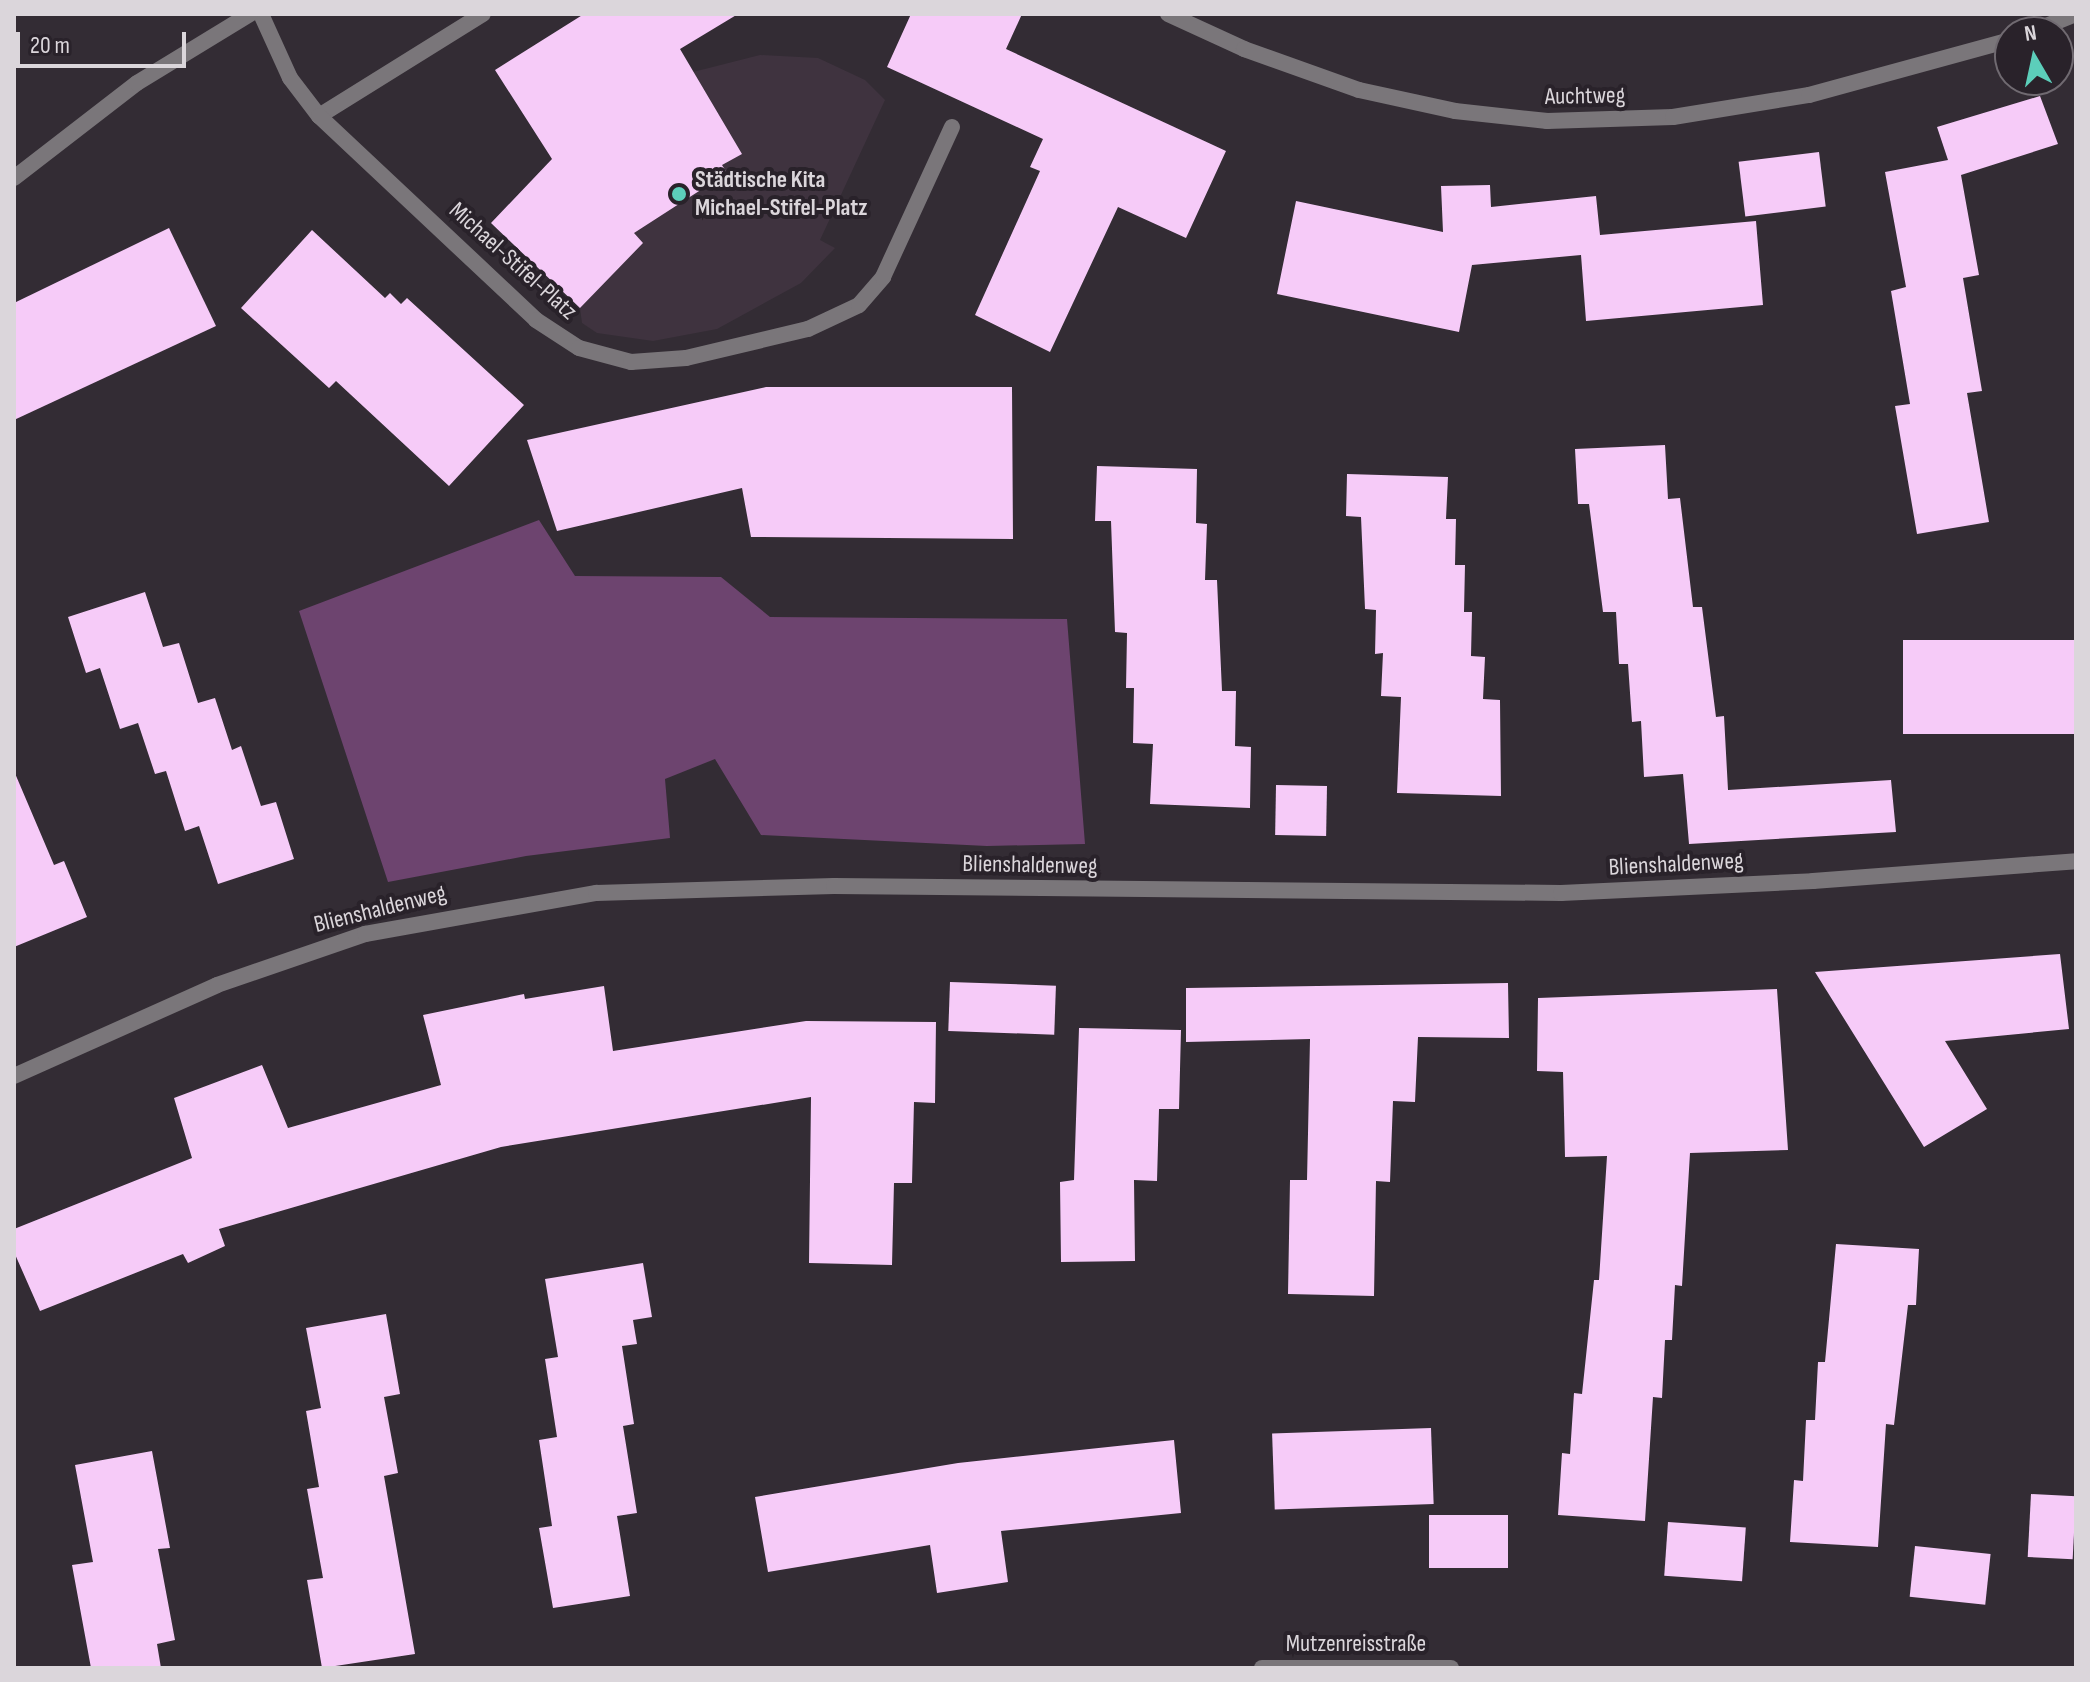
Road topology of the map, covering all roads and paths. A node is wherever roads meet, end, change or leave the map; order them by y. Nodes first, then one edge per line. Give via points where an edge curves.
1 (250, 14) edge
2 (261, 14) edge
3 (483, 14) edge
4 (1168, 14) edge
5 (1994, 44) edge
6 (319, 116) junction
7 (952, 127) dead end
8 (14, 178) edge
9 (2076, 861) edge
10 (14, 1076) edge
11 (1262, 1668) edge
12 (1451, 1668) edge

1 - 8 street via 137,83
2 - 6 street, Michael-Stifel-Platz via 290,78
3 - 6 street
4 - 5 street, Auchtweg via 1244,49 1359,90 1455,111 1547,121 1673,117 1809,95
6 - 7 street, Michael-Stifel-Platz via 536,320 579,348 631,362 686,358 808,329 859,305 883,277
9 - 10 street, Blienshaldenweg via 1561,893 819,886 596,893 365,934 217,985
11 - 12 street, Mutzenreisstraße

